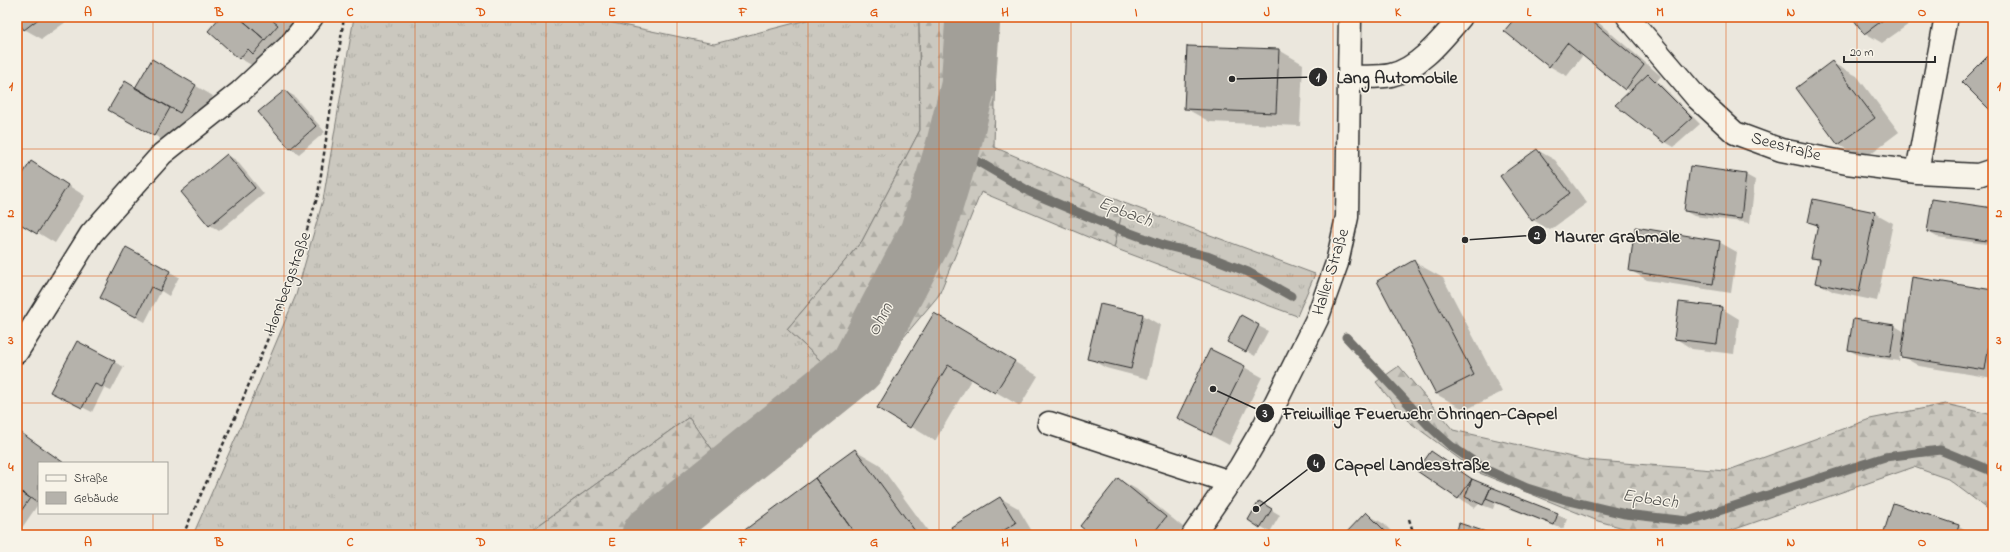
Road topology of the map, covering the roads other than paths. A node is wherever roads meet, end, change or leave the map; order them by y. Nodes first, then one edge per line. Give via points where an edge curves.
1 (312, 17) edge
2 (1350, 17) edge
3 (1461, 17) edge
4 (1628, 17) edge
5 (1946, 17) edge
6 (1348, 77) junction
7 (1993, 170) edge
8 (1917, 172) junction
9 (17, 352) edge
10 (1049, 423) dead end
11 (1230, 482) junction
12 (1193, 535) edge

1 - 9 street via 289,46 240,92 162,154 91,234
2 - 6 street, Haller Straße
3 - 6 street via 1429,53 1412,65 1391,75
4 - 8 street, Seestraße via 1697,98 1735,133 1781,150 1847,163
5 - 8 street
6 - 11 street, Haller Straße via 1347,217 1337,263 1318,319 1265,424
7 - 8 street, Seestraße via 1978,175
10 - 11 street
11 - 12 street, Haller Straße

